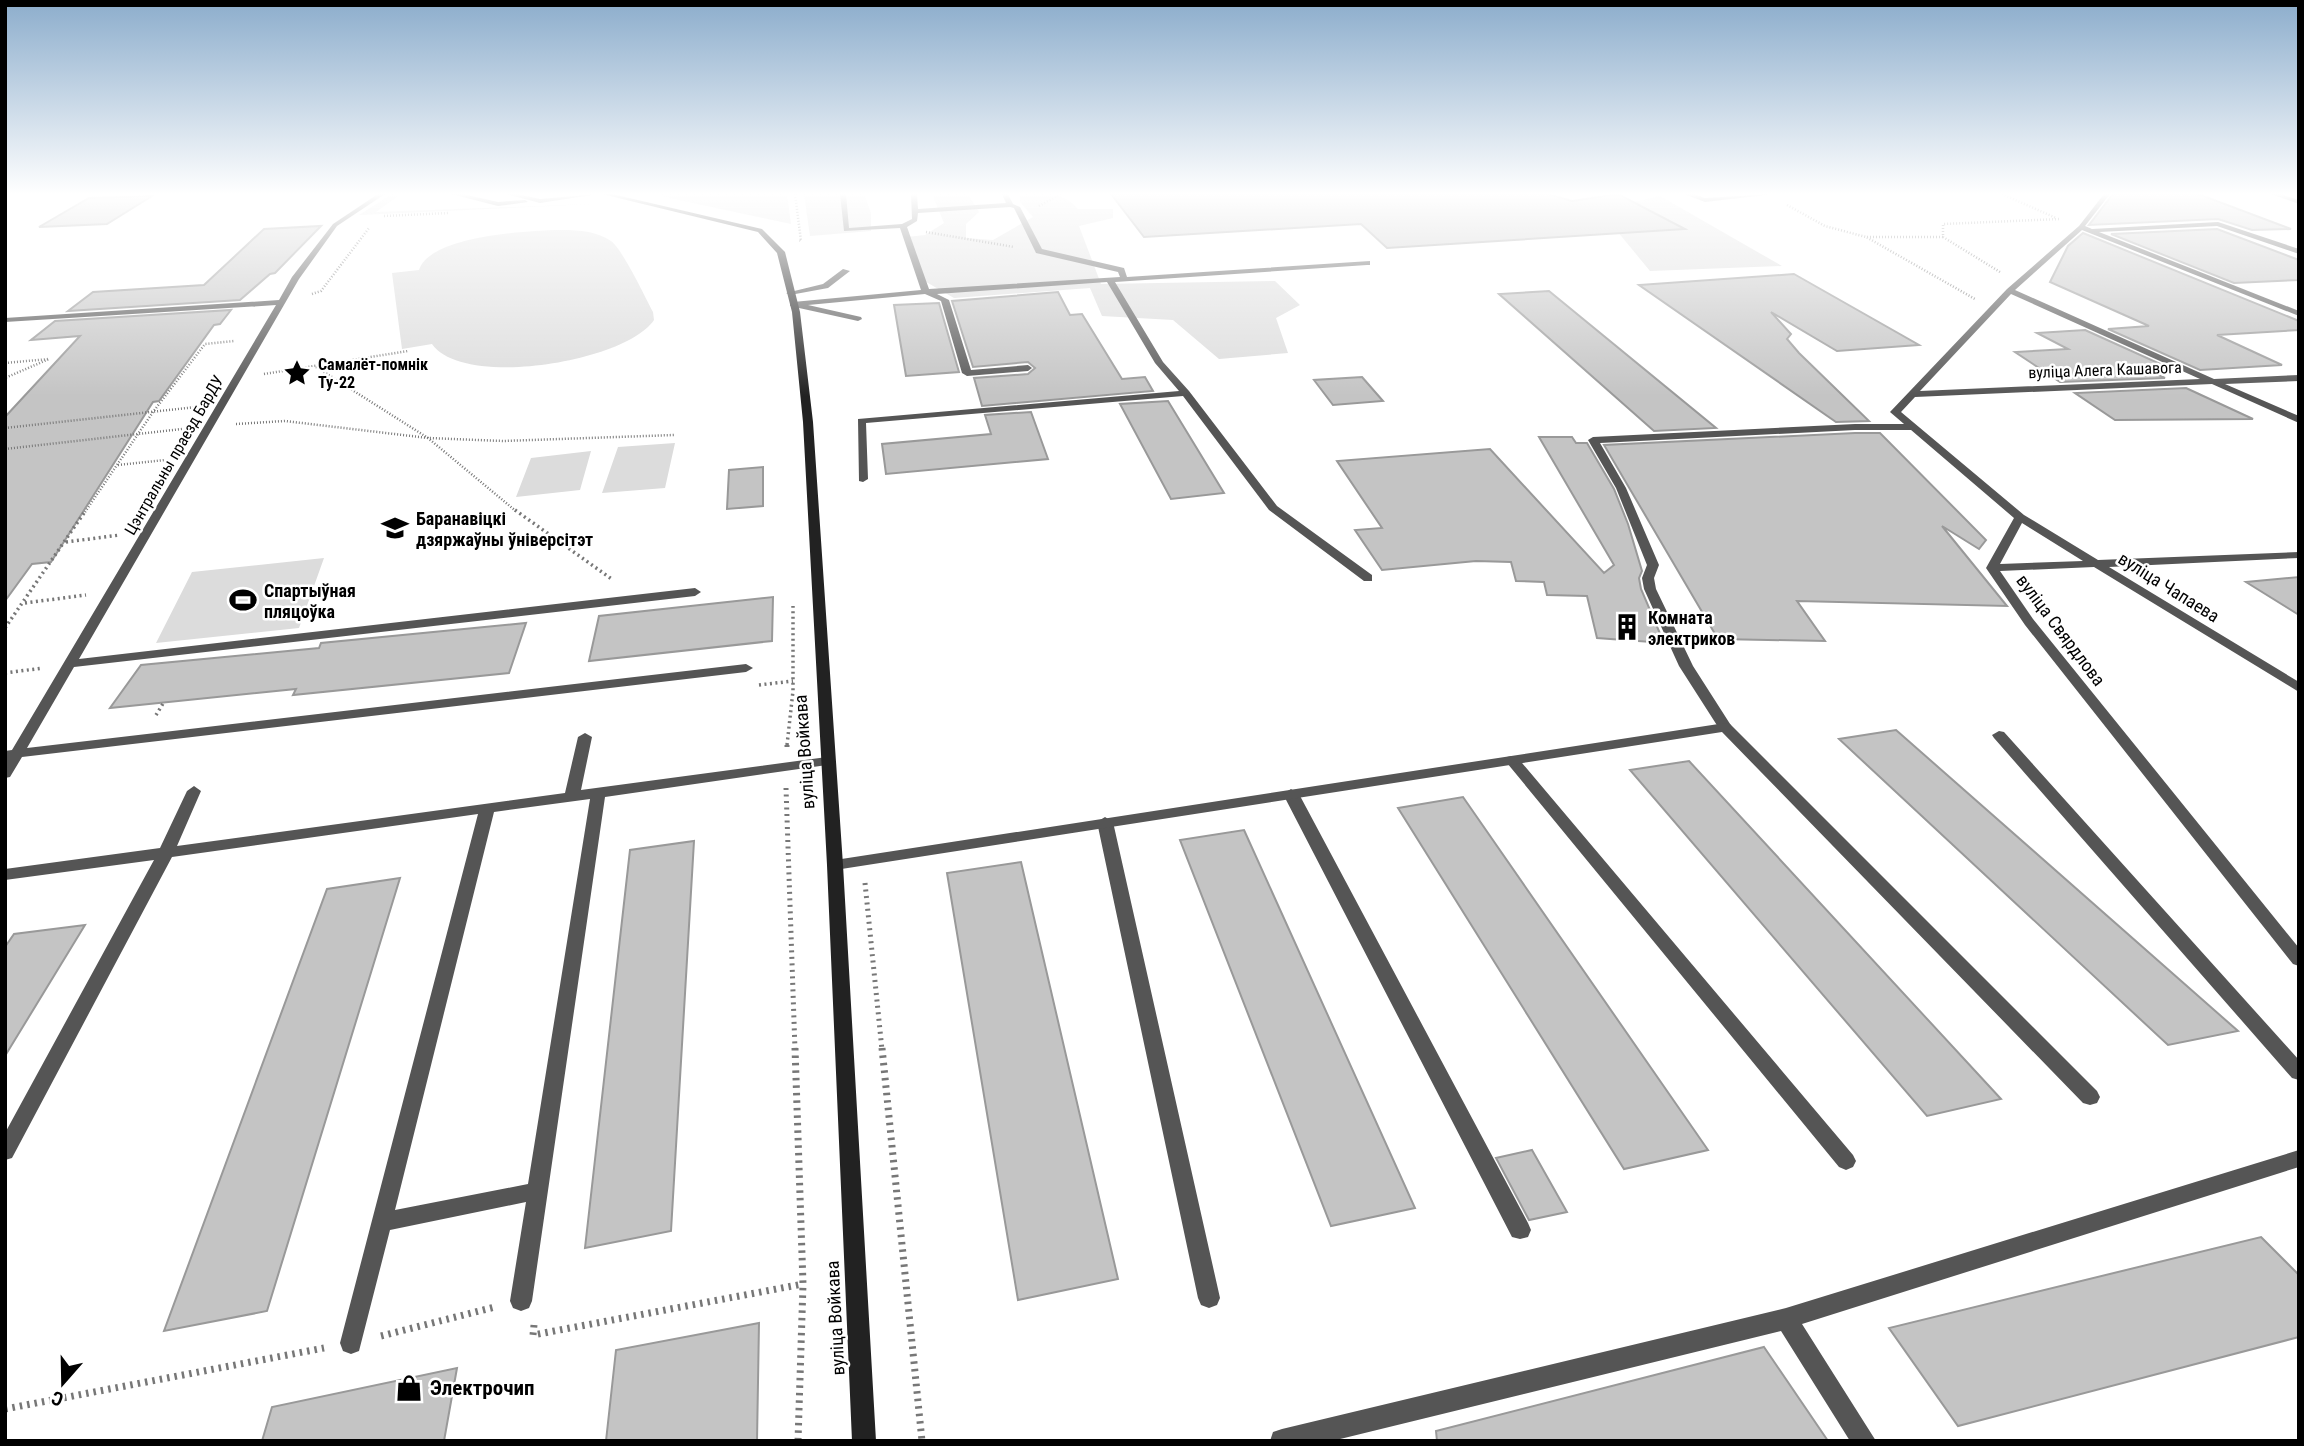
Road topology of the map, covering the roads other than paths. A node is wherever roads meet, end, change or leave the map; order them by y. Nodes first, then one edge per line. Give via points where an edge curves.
1 (308, 261) edge
2 (783, 261) edge
3 (915, 261) edge
4 (1084, 261) edge
5 (2044, 261) edge
6 (2173, 261) edge
7 (1367, 263) dead end
8 (846, 271) dead end
9 (1109, 279) junction
10 (1124, 279) junction
11 (2014, 287) junction
12 (926, 292) junction
13 (792, 298) junction
14 (281, 302) junction
15 (2299, 314) edge
16 (858, 319) dead end
17 (5, 320) edge
18 (1028, 368) dead end
19 (2299, 378) edge
20 (2213, 382) junction
21 (1186, 393) junction
22 (1912, 394) junction
23 (2299, 420) edge
24 (1913, 427) junction
25 (863, 478) dead end
26 (2020, 517) junction
27 (2299, 555) edge
28 (2096, 563) junction
29 (1992, 568) junction
30 (1368, 578) dead end
31 (695, 592) dead end
32 (70, 664) junction
33 (746, 668) dead end
34 (2299, 688) edge
35 (1725, 727) junction
36 (1999, 735) dead end
37 (585, 737) dead end
38 (12, 754) edge
39 (1512, 760) junction
40 (827, 761) junction
41 (5, 774) edge
42 (194, 791) dead end
43 (598, 793) junction
44 (1291, 794) junction
45 (572, 796) junction
46 (487, 808) junction
47 (1105, 822) junction
48 (167, 851) junction
49 (835, 865) junction
50 (5, 874) edge
51 (2299, 960) edge
52 (2299, 1073) edge
53 (2090, 1097) dead end
54 (5, 1152) edge
55 (2299, 1158) edge
56 (1846, 1161) dead end
57 (538, 1191) junction
58 (382, 1222) junction
59 (1520, 1230) dead end
60 (1209, 1298) dead end
61 (521, 1301) road end
62 (1786, 1319) junction
63 (351, 1343) road end
64 (864, 1441) edge
65 (1282, 1441) edge
66 (1864, 1441) edge

1 - 14 street, Цэнтральны праезд БарДУ
2 - 13 main road, вуліца Войкава
3 - 12 street
4 - 10 street via 1121,270
5 - 11 street
6 - 15 street
7 - 10 street
8 - 13 street via 825,286
9 - 10 street
9 - 12 street
9 - 21 street via 1159,363
11 - 20 street
11 - 22 street
12 - 13 street
12 - 18 street via 945,300 967,373
13 - 16 street
13 - 40 main road, вуліца Войкава via 808,422
14 - 17 street
14 - 32 street, Цэнтральны праезд БарДУ
19 - 20 street, вуліца Алега Кашавога
20 - 22 street, вуліца Алега Кашавога
20 - 23 street
21 - 25 street via 861,421
21 - 30 street via 1273,508
22 - 24 street via 1895,412
24 - 26 street
24 - 35 street via 1593,440 1622,488 1653,565 1650,589 1686,666
26 - 28 street, вуліца Чапаева
26 - 29 street, вуліца Свярдлова
27 - 28 street
28 - 29 street
28 - 34 street, вуліца Чапаева
29 - 51 street, вуліца Свярдлова via 2038,633
31 - 32 street
32 - 38 street, Цэнтральны праезд БарДУ
33 - 38 street
35 - 39 street
35 - 53 street
36 - 52 street
37 - 45 street
38 - 41 street, Цэнтральны праезд БарДУ
39 - 44 street
39 - 56 street
40 - 43 street
40 - 49 main road, вуліца Войкава
42 - 48 street
43 - 45 street
43 - 57 street
44 - 47 street
44 - 59 street
45 - 46 street
46 - 48 street
46 - 58 street
47 - 49 street
47 - 60 street
48 - 50 street
48 - 54 street
49 - 64 main road, вуліца Войкава
55 - 62 street
57 - 58 street
57 - 61 street
58 - 63 street
62 - 65 street
62 - 66 street

